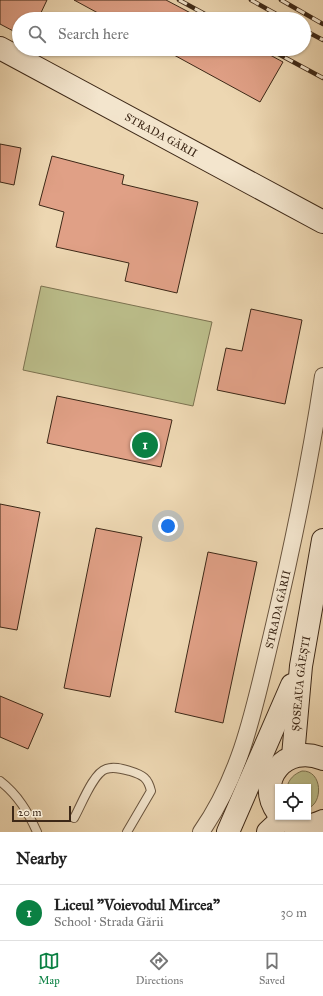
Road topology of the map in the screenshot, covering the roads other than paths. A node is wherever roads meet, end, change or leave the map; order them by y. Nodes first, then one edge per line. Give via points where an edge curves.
1 (0, 48) edge
2 (12, 54) edge
3 (15, 56) edge
4 (323, 222) edge
5 (323, 376) edge
6 (323, 540) edge
7 (301, 666) junction
8 (294, 756) junction
9 (323, 759) edge
10 (0, 781) edge
11 (270, 791) junction
12 (275, 810) edge
13 (74, 818) dead end
14 (278, 820) edge
15 (318, 825) edge
16 (37, 832) edge
17 (127, 832) edge
18 (201, 832) edge
19 (228, 832) edge
20 (238, 832) edge

1 - 2 main road, STRADA GĂRII
3 - 4 main road, STRADA GĂRII
5 - 18 street, STRADA GĂRII via 303,493 252,720 231,779
6 - 7 main road, ȘOSEAUA GĂEȘTI
7 - 8 main road, ȘOSEAUA GĂEȘTI
7 - 19 main road
8 - 9 main road via 311,754
8 - 11 main road via 277,769 271,780
10 - 16 lane via 11,789 28,811
11 - 12 main road
11 - 20 main road
13 - 17 lane via 97,776 106,769 119,768 139,774 149,782 151,791
14 - 15 main road

